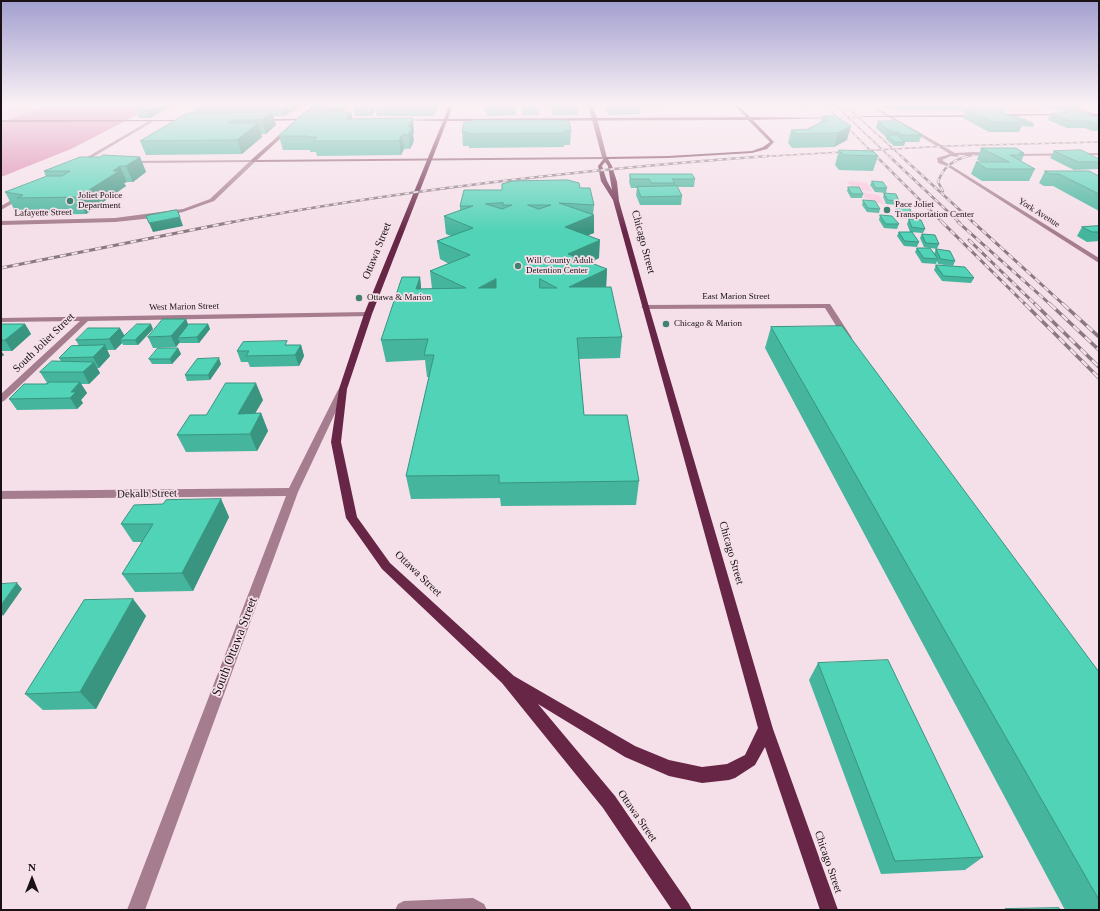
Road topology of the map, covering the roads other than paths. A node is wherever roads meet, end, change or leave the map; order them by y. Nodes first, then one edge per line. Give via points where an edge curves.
1 (107, 148) edge
2 (268, 148) edge
3 (435, 148) edge
4 (602, 148) edge
5 (767, 148) edge
6 (942, 148) edge
7 (997, 154) edge
8 (1003, 154) edge
9 (1099, 154) edge
10 (1010, 155) junction
11 (956, 156) junction
12 (605, 158) junction
13 (430, 159) junction
14 (253, 161) junction
15 (82, 162) junction
16 (96, 162) edge
17 (126, 162) edge
18 (72, 168) edge
19 (28, 193) edge
20 (616, 201) junction
21 (1, 208) edge
22 (1, 223) edge
23 (1099, 261) edge
24 (645, 307) junction
25 (368, 314) junction
26 (86, 319) junction
27 (1, 320) edge
28 (853, 345) edge
29 (343, 389) junction
30 (1, 400) edge
31 (293, 492) junction
32 (1, 495) edge
33 (507, 678) junction
34 (766, 729) junction
35 (136, 910) edge
36 (404, 910) edge
37 (478, 910) edge
38 (683, 910) edge
39 (829, 910) edge

1 - 15 street
2 - 14 street
3 - 13 main road, Ottawa Street
4 - 12 street
5 - 12 main road via 757,151 716,154
6 - 11 street
7 - 11 street
8 - 10 street
9 - 10 street
10 - 11 street
11 - 23 street, York Avenue via 940,159 941,165 970,179
12 - 13 street
12 - 20 main road, Chicago Street via 610,166
12 - 20 main road, Chicago Street via 600,166 604,182
13 - 14 street
13 - 25 main road, Ottawa Street
14 - 17 street
14 - 22 street, Lafayette Street via 212,200 176,212 118,220
15 - 16 street
15 - 18 street
19 - 21 street
20 - 24 main road, Chicago Street
24 - 28 street, East Marion Street via 827,306
24 - 34 main road, Chicago Street
25 - 26 street, West Marion Street
25 - 29 main road, Ottawa Street
26 - 27 street, West Marion Street
26 - 30 street, South Joliet Street
29 - 31 street, South Ottawa Street
29 - 33 main road, Ottawa Street via 336,442 352,518 386,566
31 - 32 street, Dekalb Street
31 - 35 street, South Ottawa Street
33 - 34 main road via 630,752 669,768 702,775 729,772 750,760
33 - 38 main road, Ottawa Street via 609,802
34 - 39 main road, Chicago Street
36 - 37 street via 473,907

